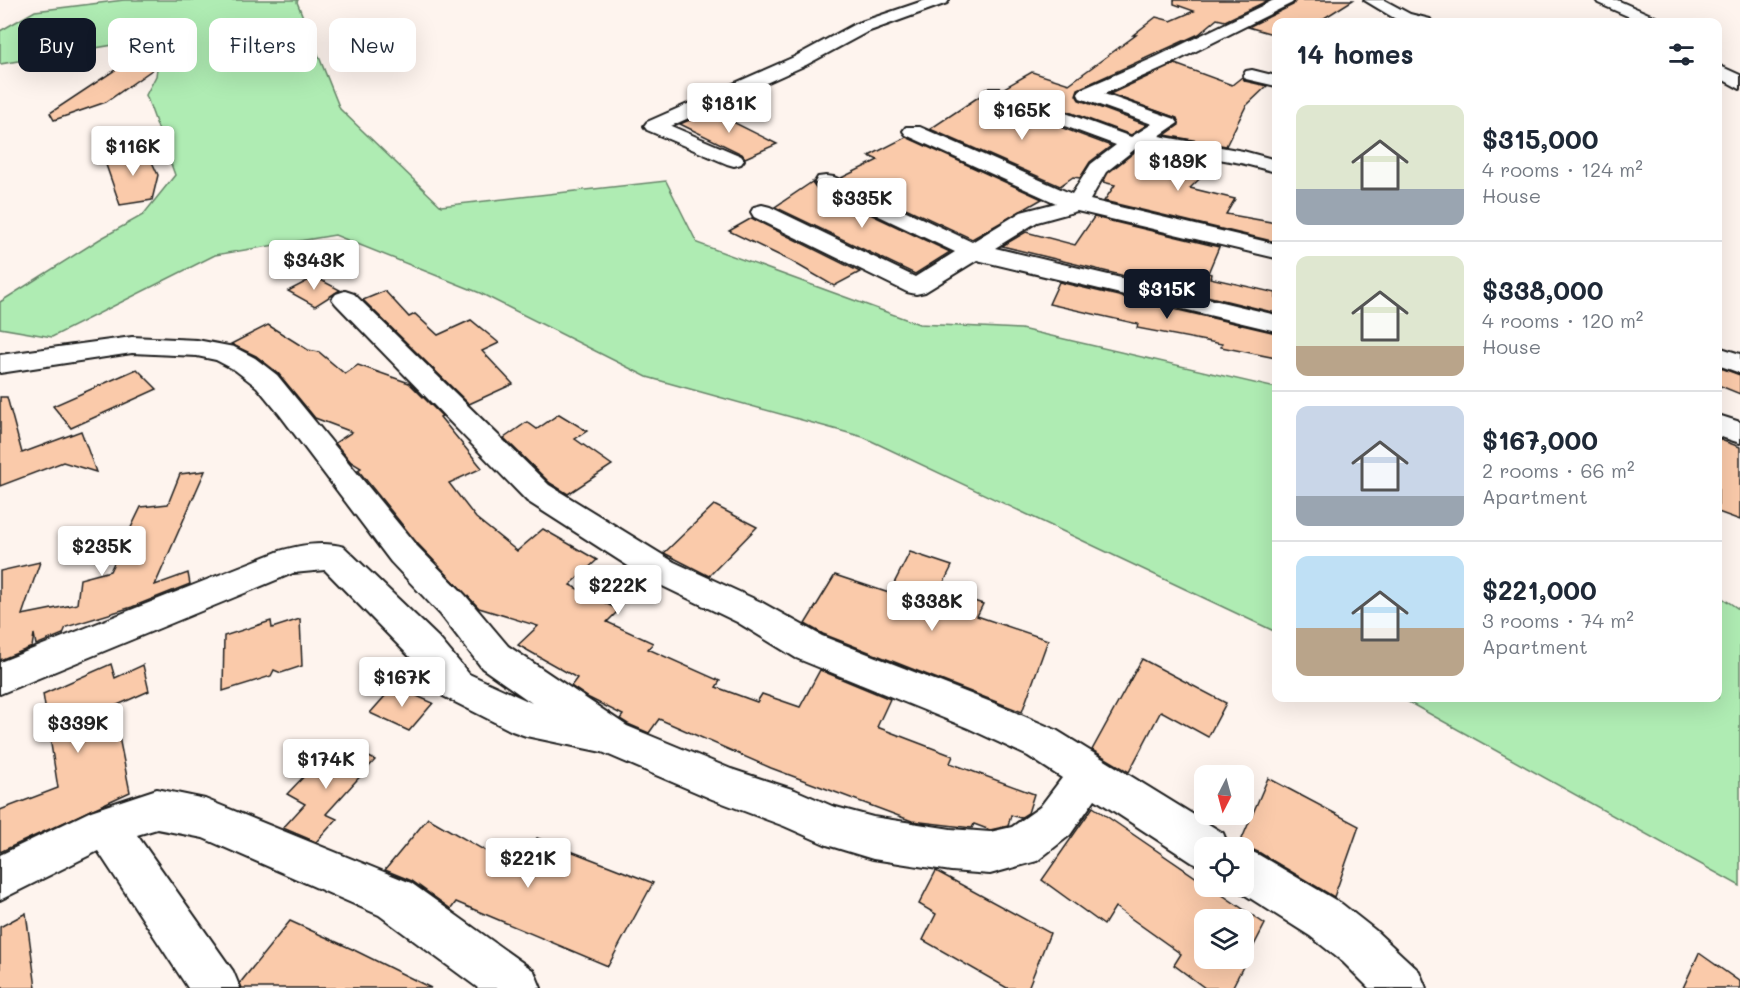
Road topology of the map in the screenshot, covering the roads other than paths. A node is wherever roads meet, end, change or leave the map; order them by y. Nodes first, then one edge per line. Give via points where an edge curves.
1 (941, 0) edge
2 (1286, 0) edge
3 (1372, 0) edge
4 (1604, 0) edge
5 (1405, 18) edge
6 (1645, 18) edge
7 (1722, 72) edge
8 (1252, 75) dead end
9 (1272, 80) edge
10 (1740, 83) edge
11 (993, 93) dead end
12 (913, 131) dead end
13 (1136, 141) junction
14 (734, 160) dead end
15 (1272, 165) edge
16 (826, 182) dead end
17 (1077, 204) junction
18 (762, 213) dead end
19 (1272, 250) edge
20 (973, 252) junction
21 (345, 299) dead end
22 (1272, 322) edge
23 (1722, 357) edge
24 (0, 364) edge
25 (1740, 364) edge
26 (1722, 427) edge
27 (1740, 433) edge
28 (0, 678) edge
29 (613, 738) junction
30 (1090, 772) junction
31 (106, 825) junction
32 (1194, 839) edge
33 (1254, 876) edge
34 (0, 878) edge
35 (216, 988) edge
36 (517, 988) edge
37 (1402, 988) edge

1 - 14 street via 861,28 800,61 654,126
2 - 13 street via 1162,62 1087,94 1168,123
3 - 5 street
4 - 6 street
7 - 10 street
8 - 9 street
11 - 13 street
12 - 17 street
13 - 15 street
13 - 17 street via 1098,168
16 - 20 street
17 - 19 street
17 - 20 street via 1029,217
18 - 20 street via 916,287
20 - 22 street
21 - 30 street via 538,493 662,571 749,612 809,647 1042,743
23 - 25 street
24 - 29 street via 132,345 197,348 224,353 245,364 291,408 403,553 495,657
26 - 27 street
28 - 29 street via 289,561 332,556 426,649 456,685 526,719
29 - 30 street via 827,825 873,838 990,853 1022,846 1055,821
30 - 32 street
31 - 34 street
31 - 35 street
31 - 36 street via 157,809 205,819 395,899
33 - 37 street via 1326,920

